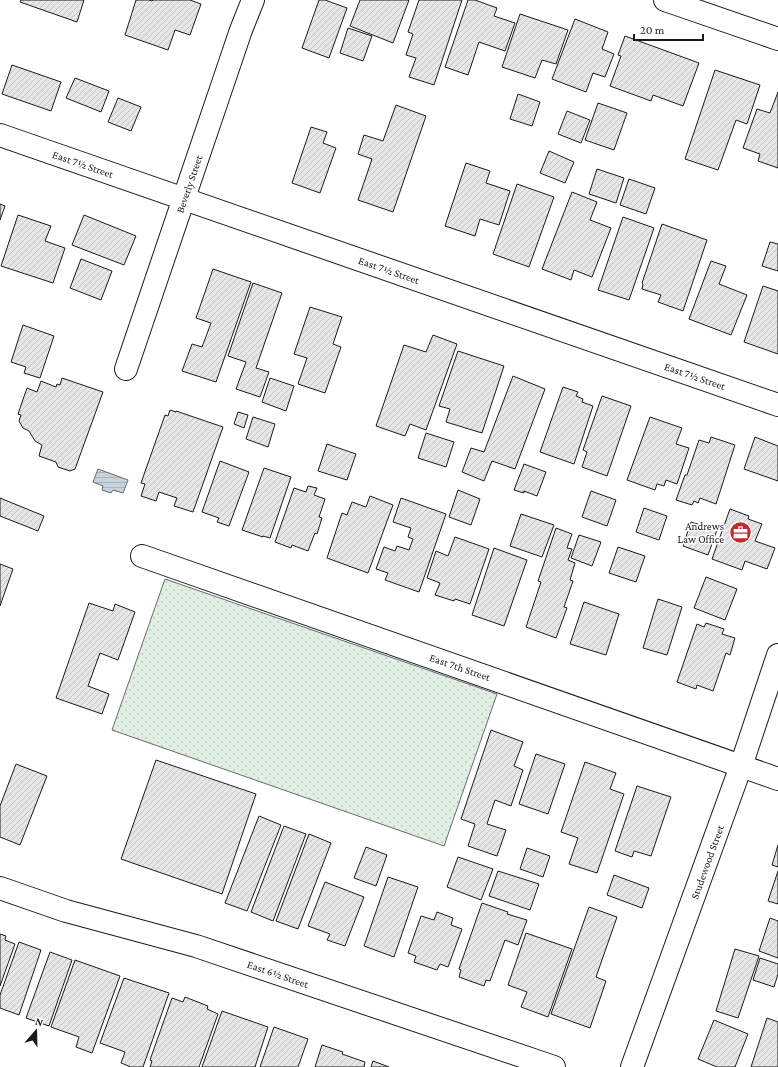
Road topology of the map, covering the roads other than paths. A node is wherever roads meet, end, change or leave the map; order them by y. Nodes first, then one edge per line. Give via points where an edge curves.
1 (253, 0) edge
2 (665, 0) edge
3 (778, 39) edge
4 (0, 135) edge
5 (184, 199) junction
6 (126, 369) dead end
7 (778, 405) edge
8 (142, 556) dead end
9 (778, 655) edge
10 (741, 766) junction
11 (778, 779) edge
12 (0, 888) edge
13 (554, 1067) edge
14 (632, 1067) edge

1 - 5 street, Beverly Street
2 - 3 street
4 - 5 street, East 7½ Street
5 - 6 street, Beverly Street
5 - 7 street, East 7½ Street
8 - 10 street, East 7th Street
9 - 10 street, Studewood Street
10 - 11 street, East 7th Street
10 - 14 street, Studewood Street
12 - 13 street, East 6½ Street via 66,911 196,946

